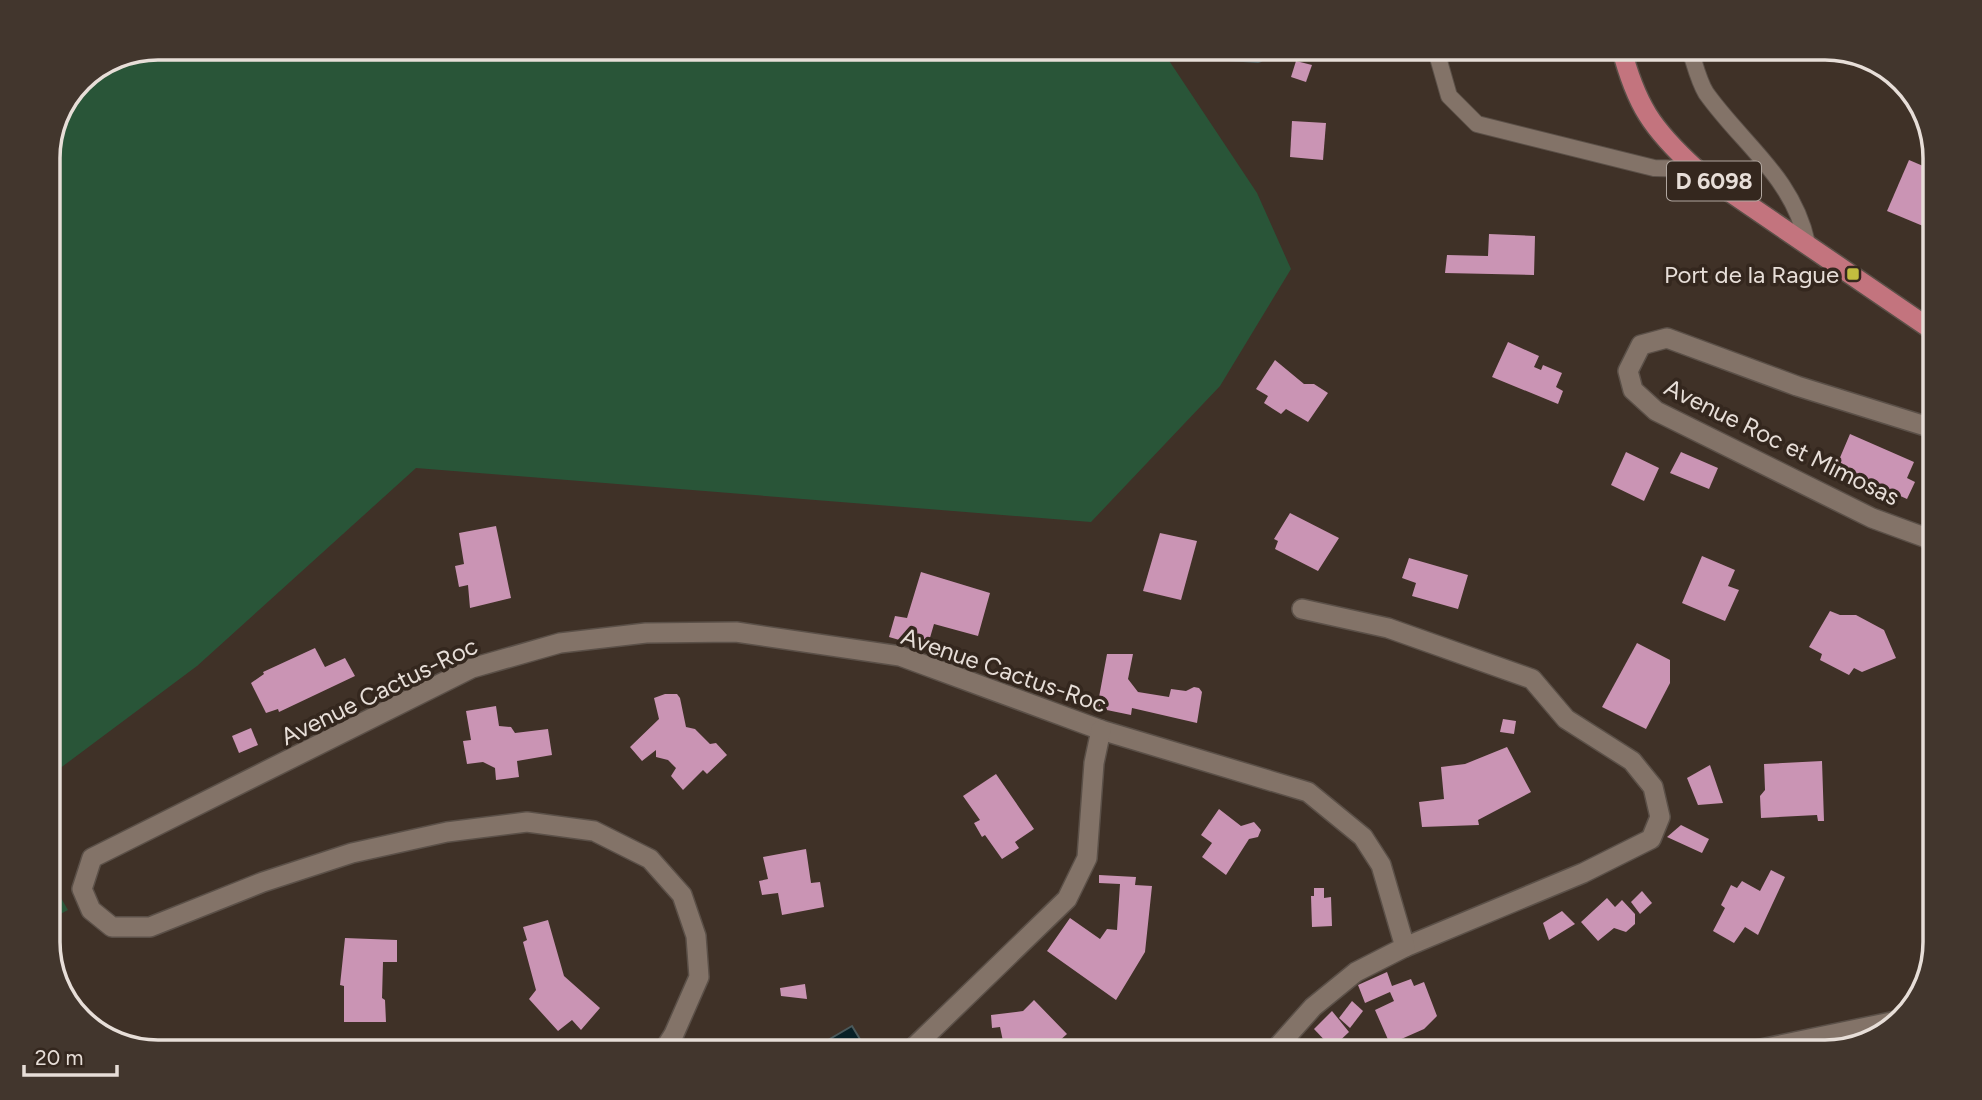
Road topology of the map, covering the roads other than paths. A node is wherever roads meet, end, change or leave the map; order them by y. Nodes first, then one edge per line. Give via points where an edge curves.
1 (1438, 59) edge
2 (1625, 59) edge
3 (1693, 59) edge
4 (1696, 169) junction
5 (1807, 243) junction
6 (1922, 323) edge
7 (1922, 425) edge
8 (1922, 536) edge
9 (1302, 609) dead end
10 (1101, 730) junction
11 (1405, 947) junction
12 (1876, 1025) edge
13 (670, 1040) edge
14 (921, 1040) edge
15 (1284, 1040) edge
16 (1805, 1040) edge

1 - 4 lane via 1449,96 1477,124 1654,168
2 - 4 main road, D 6098 via 1638,101 1661,138
3 - 5 lane via 1704,90 1784,185 1801,218
4 - 5 main road, D 6098
5 - 6 main road, D 6098
7 - 8 street, Avenue Roc et Mimosas via 1667,338 1641,345 1628,371 1633,390 1656,411 1872,518
9 - 11 street via 1388,628 1532,678 1566,719 1632,761 1653,787 1660,817 1651,839 1583,873
10 - 11 street, Avenue Cactus-Roc via 1308,792 1363,837 1381,865
10 - 13 street, Avenue Cactus-Roc via 900,656 736,632 646,633 560,643 472,668 239,787 129,837 92,858 82,889 90,910 112,927 150,927 340,857 447,832 527,822 594,831 650,859 682,895 696,936 699,977
10 - 14 street via 1087,858 1067,899
11 - 15 street via 1356,972 1313,1007
12 - 16 street

